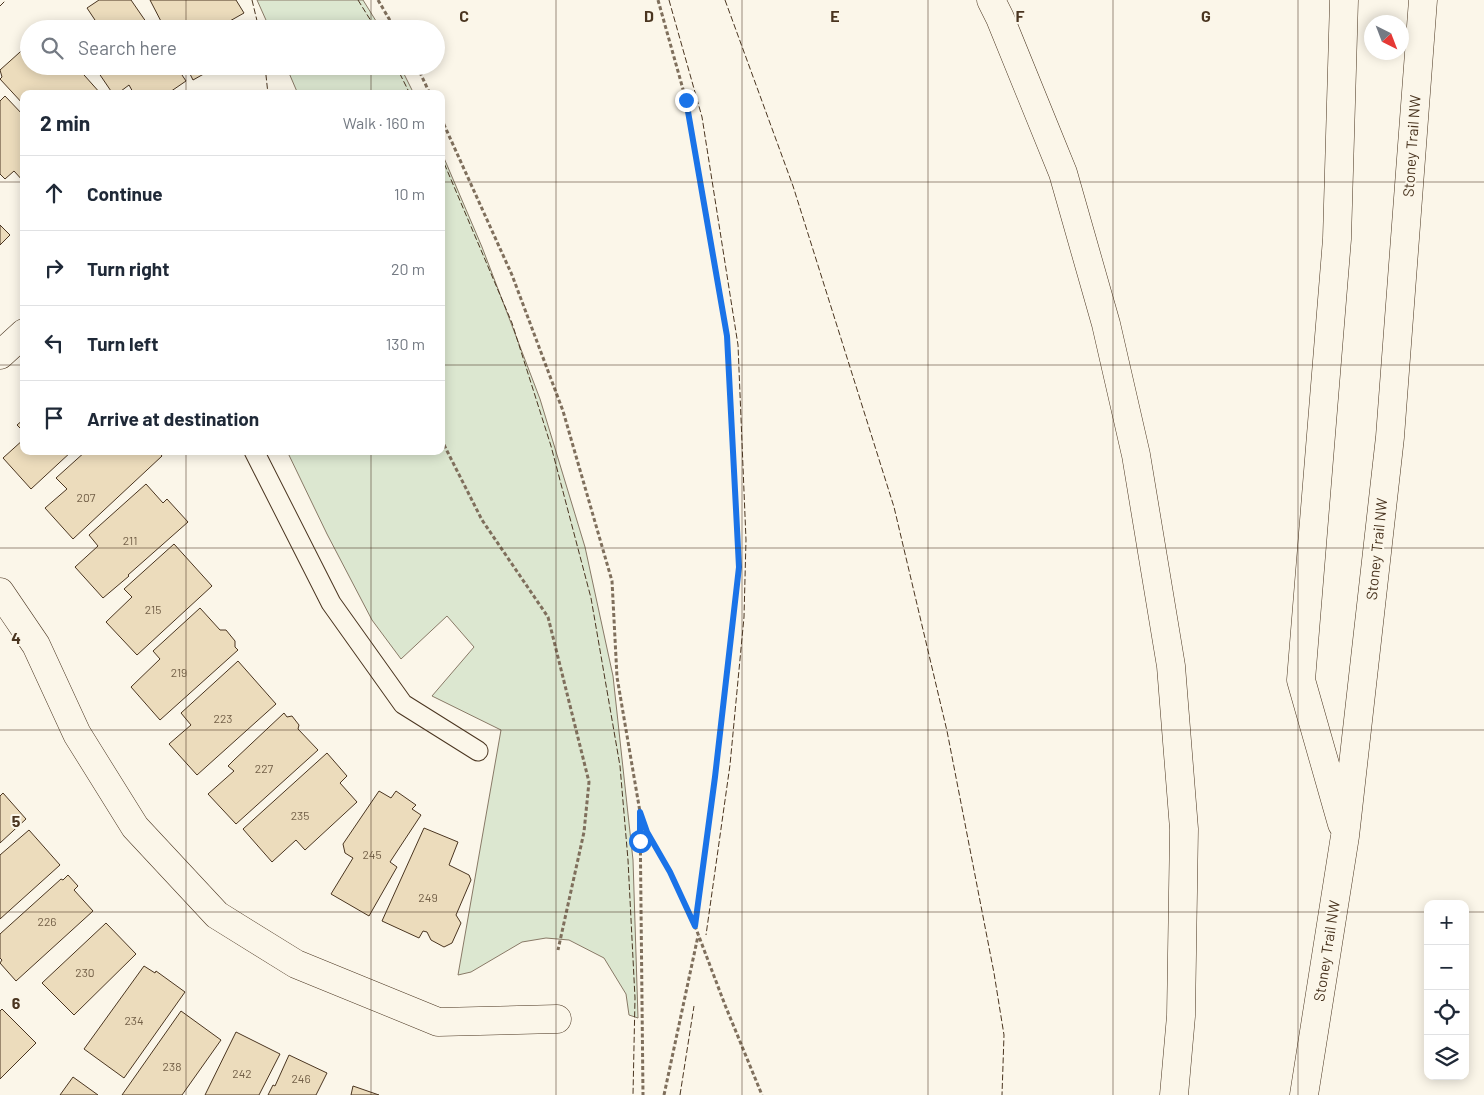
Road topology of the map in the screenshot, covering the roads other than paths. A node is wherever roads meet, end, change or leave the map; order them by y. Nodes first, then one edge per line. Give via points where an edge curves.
1 (991, 0) edge
2 (1344, 0) edge
3 (1423, 0) edge
4 (20, 337) edge
5 (0, 355) edge
6 (256, 455) edge
7 (0, 592) edge
8 (478, 751) dead end
9 (1345, 836) junction
10 (557, 1019) dead end
11 (1174, 1095) edge
12 (1304, 1095) edge

1 - 11 main road via 1063,173 1106,324 1138,464 1171,666 1184,829 1181,1016
2 - 9 main road via 1337,239 1301,680
3 - 9 main road, Stoney Trail NW via 1390,437
4 - 5 main road
6 - 8 lane via 331,603 404,704
7 - 10 main road via 36,644 77,734 135,827 217,915 296,964 438,1022
9 - 12 main road, Stoney Trail NW

